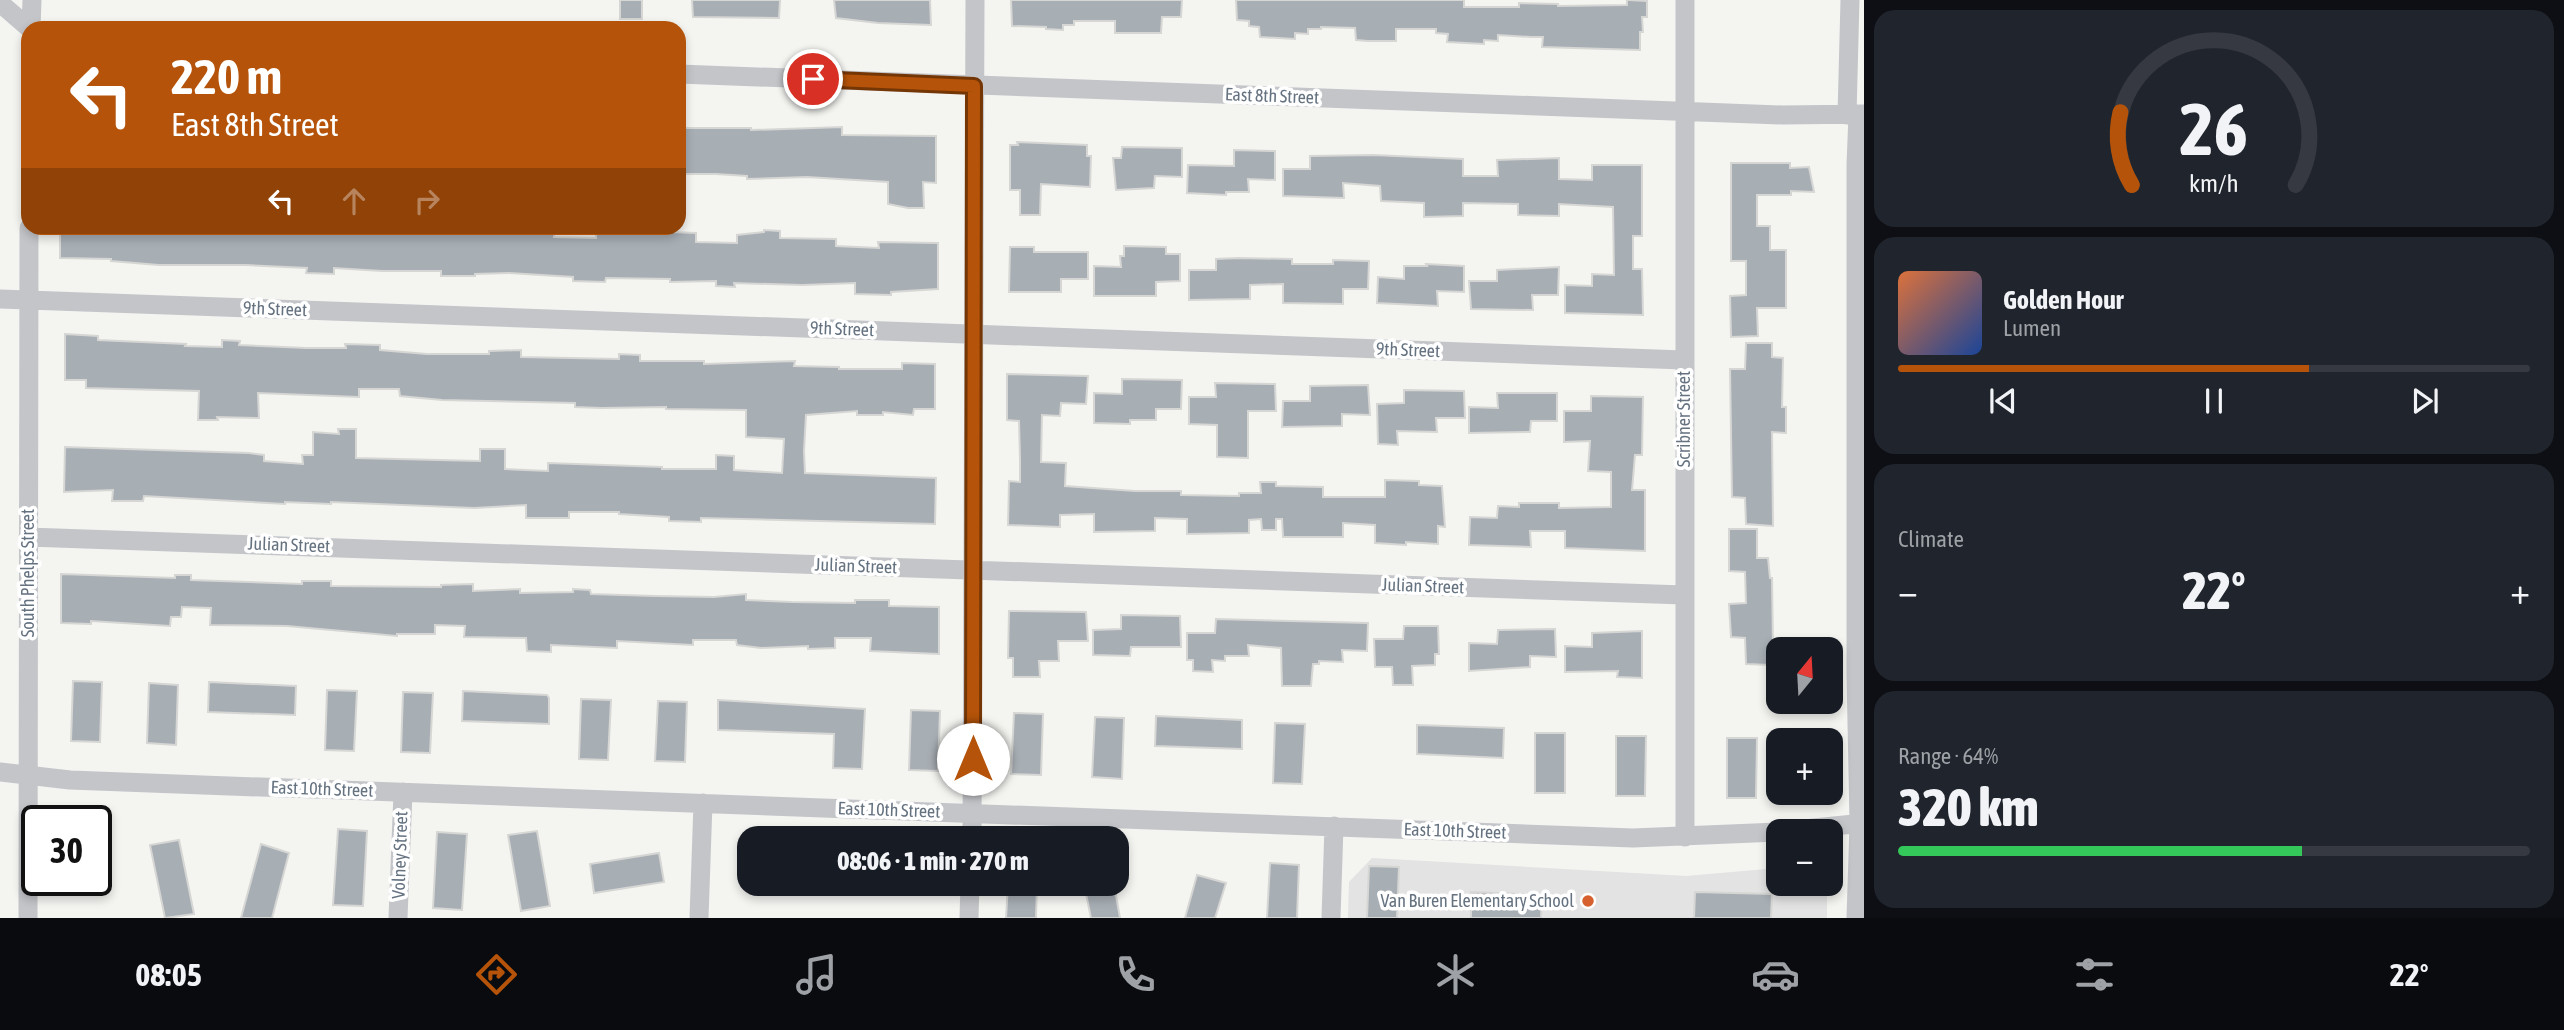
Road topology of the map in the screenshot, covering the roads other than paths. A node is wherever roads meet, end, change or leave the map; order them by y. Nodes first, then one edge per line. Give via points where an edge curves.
1 (32, 0) edge
2 (975, 0) edge
3 (1685, 0) edge
4 (1850, 0) edge
5 (0, 3) edge
6 (22, 21) edge
7 (30, 21) edge
8 (686, 74) edge
9 (974, 86) junction
10 (1685, 110) junction
11 (1856, 115) edge
12 (29, 235) edge
13 (0, 299) edge
14 (28, 299) junction
15 (974, 334) junction
16 (1684, 360) junction
17 (1860, 464) edge
18 (28, 537) junction
19 (974, 570) junction
20 (1684, 595) junction
21 (0, 772) edge
22 (26, 775) junction
23 (403, 792) junction
24 (703, 803) junction
25 (973, 813) junction
26 (1862, 823) edge
27 (1843, 825) edge
28 (972, 826) edge
29 (1334, 826) junction
30 (1766, 833) edge
31 (1685, 837) junction
32 (970, 896) edge
33 (28, 918) edge
34 (398, 918) edge
35 (699, 918) edge
36 (969, 918) edge
37 (1331, 918) edge
38 (1856, 918) edge

1 - 7 street
2 - 9 street
3 - 10 street, Scribner Street
4 - 11 street
5 - 6 street
8 - 9 street, East 8th Street
9 - 10 street, East 8th Street
9 - 15 street
10 - 11 street, East 8th Street
10 - 16 street, Scribner Street
11 - 17 street
12 - 14 street, South Phelps Street
13 - 14 street, 9th Street
14 - 15 street, 9th Street
14 - 18 street, South Phelps Street
15 - 16 street, 9th Street
15 - 19 street
16 - 20 street, Scribner Street
17 - 26 street via 1856,779
18 - 19 street, Julian Street
18 - 22 street, South Phelps Street
19 - 20 street, Julian Street
19 - 25 street
20 - 31 street, Scribner Street
21 - 22 street, East 10th Street
22 - 23 street, East 10th Street
22 - 33 street, South Phelps Street
23 - 24 street, East 10th Street
23 - 34 street, Volney Street
24 - 25 street, East 10th Street
24 - 35 street
25 - 28 street
25 - 29 street, East 10th Street
26 - 27 street
26 - 38 street
29 - 31 street, East 10th Street
29 - 37 street
30 - 31 street, East 10th Street
32 - 36 street

